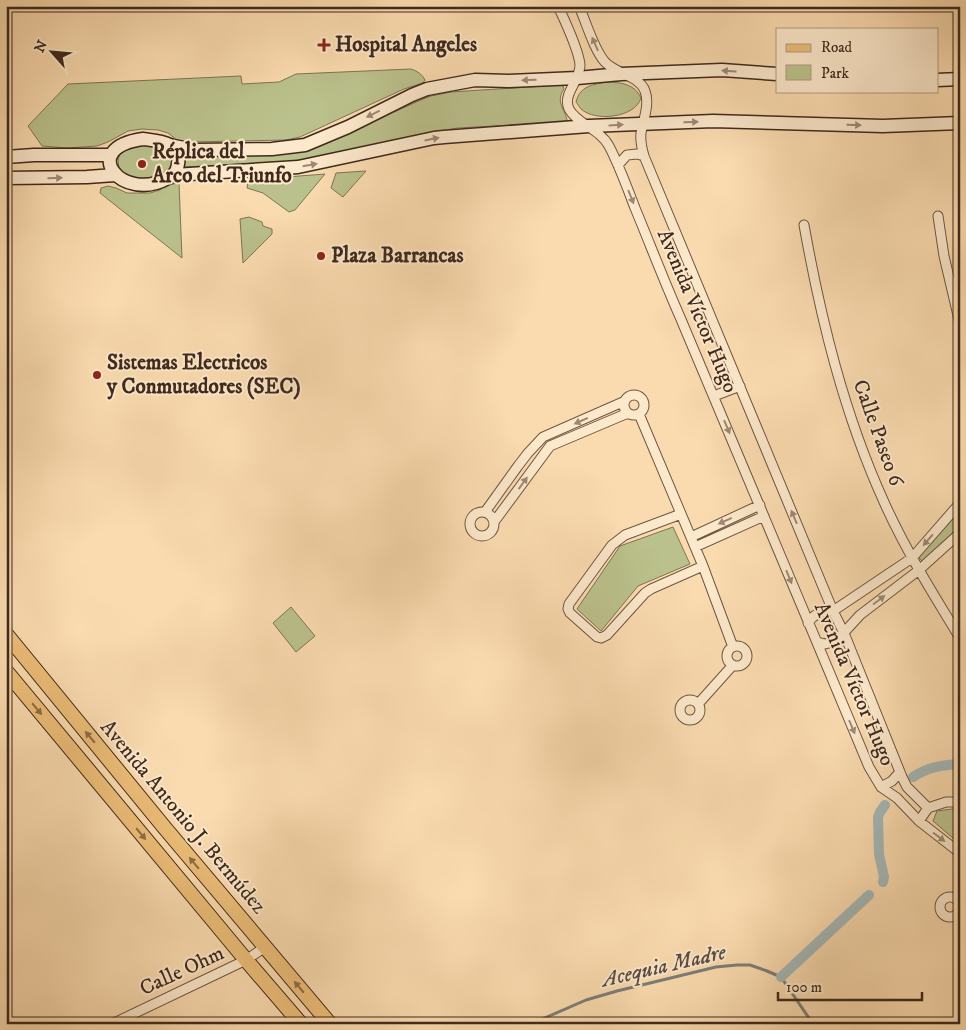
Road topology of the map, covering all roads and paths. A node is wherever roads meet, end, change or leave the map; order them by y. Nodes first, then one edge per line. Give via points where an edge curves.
1 (558, 6) edge
2 (579, 6) edge
3 (621, 74) junction
4 (776, 74) edge
5 (578, 78) junction
6 (938, 80) edge
7 (960, 80) edge
8 (960, 123) edge
9 (643, 124) junction
10 (589, 126) junction
11 (174, 146) junction
12 (111, 155) junction
13 (6, 156) edge
14 (644, 156) junction
15 (618, 165) junction
16 (115, 175) junction
17 (174, 175) junction
18 (6, 178) edge
19 (938, 216) dead end
20 (804, 225) dead end
21 (960, 324) edge
22 (740, 386) junction
23 (714, 396) junction
24 (625, 401) junction
25 (628, 413) junction
26 (639, 414) junction
27 (544, 437) junction
28 (550, 446) junction
29 (960, 503) edge
30 (760, 505) junction
31 (485, 512) junction
32 (681, 514) junction
33 (764, 516) junction
34 (494, 522) junction
35 (960, 533) edge
36 (691, 537) junction
37 (695, 547) junction
38 (912, 558) junction
39 (703, 566) junction
40 (919, 570) junction
41 (852, 599) junction
42 (833, 611) junction
43 (860, 615) junction
44 (808, 624) junction
45 (844, 633) junction
46 (6, 634) edge
47 (960, 638) edge
48 (817, 642) junction
49 (733, 647) junction
50 (733, 665) junction
51 (6, 671) edge
52 (698, 704) dead end
53 (900, 772) junction
54 (881, 787) junction
55 (907, 787) junction
56 (897, 798) junction
57 (960, 802) edge
58 (928, 808) junction
59 (919, 821) junction
60 (960, 852) edge
61 (265, 947) junction
62 (246, 960) junction
63 (112, 1024) edge
64 (301, 1024) edge
65 (330, 1024) edge

1 - 5 street via 577,53
3 -> 2 street via 604,62
4 -> 3 main road via 722,70
3 - 5 main road
3 - 9 street via 637,81 645,90 647,104
5 - 10 street via 567,104 574,115
5 -> 11 main road via 476,80 427,89 305,145 272,149 194,150
6 - 7 main road
9 -> 8 main road via 713,121 882,126
10 -> 9 main road
9 - 14 street, Avenida Víctor Hugo
10 - 15 street, Avenida Víctor Hugo via 603,137
17 -> 10 main road via 298,167 434,138
11 - 12 main road via 143,139 116,148
11 - 17 main road via 179,159
12 - 13 main road
12 - 16 main road
14 - 15 street via 627,155
14 - 22 street, Avenida Víctor Hugo
15 -> 23 street, Avenida Víctor Hugo
16 - 17 main road via 133,184 155,183
18 -> 16 main road
19 - 21 street
20 - 38 street, Calle Paseo 6 via 828,342 846,402 880,494
22 - 23 street
42 -> 22 street, Avenida Víctor Hugo
23 -> 30 street, Avenida Víctor Hugo
24 - 25 street
24 - 26 street via 633,395 642,398 644,408
24 -> 27 street
25 - 26 street
25 - 28 street
26 - 32 street
27 - 28 street
27 - 31 street via 523,459
34 -> 28 street
29 -> 38 street
30 - 33 street, Avenida Víctor Hugo
30 -> 36 street
31 - 34 street
31 - 34 street via 474,516 470,523 472,531 479,536 487,536 493,530
32 - 36 street
32 - 39 street via 619,539 568,609 601,638 645,593
33 - 37 street
33 -> 44 street, Avenida Víctor Hugo
35 - 40 street
36 - 37 street
37 - 39 street
38 - 40 street, Calle Paseo 6
38 - 41 street
39 - 49 street
43 -> 40 street
40 - 47 street, Calle Paseo 6
41 - 42 street
41 - 43 street
42 - 44 street via 820,612
42 - 45 street, Avenida Víctor Hugo
43 - 45 street
44 - 48 street, Avenida Víctor Hugo
45 - 48 street via 833,642
45 - 53 street, Avenida Víctor Hugo
61 -> 46 main road, Avenida Antonio J. Bermúdez
48 -> 54 street, Avenida Víctor Hugo via 869,767
49 - 50 street via 727,658
49 - 50 street via 740,646 747,656 740,666
50 - 52 street
51 -> 62 main road, Avenida Antonio J. Bermúdez
53 - 54 street, Avenida Víctor Hugo
53 - 55 street
54 - 56 street
55 - 56 street
55 - 58 street
56 - 59 street
57 - 58 street via 946,802
58 - 59 street
59 -> 60 street
61 - 62 street, Calle Ohm
65 -> 61 main road, Avenida Antonio J. Bermúdez
62 - 63 street, Calle Ohm
62 - 64 main road, Avenida Antonio J. Bermúdez

